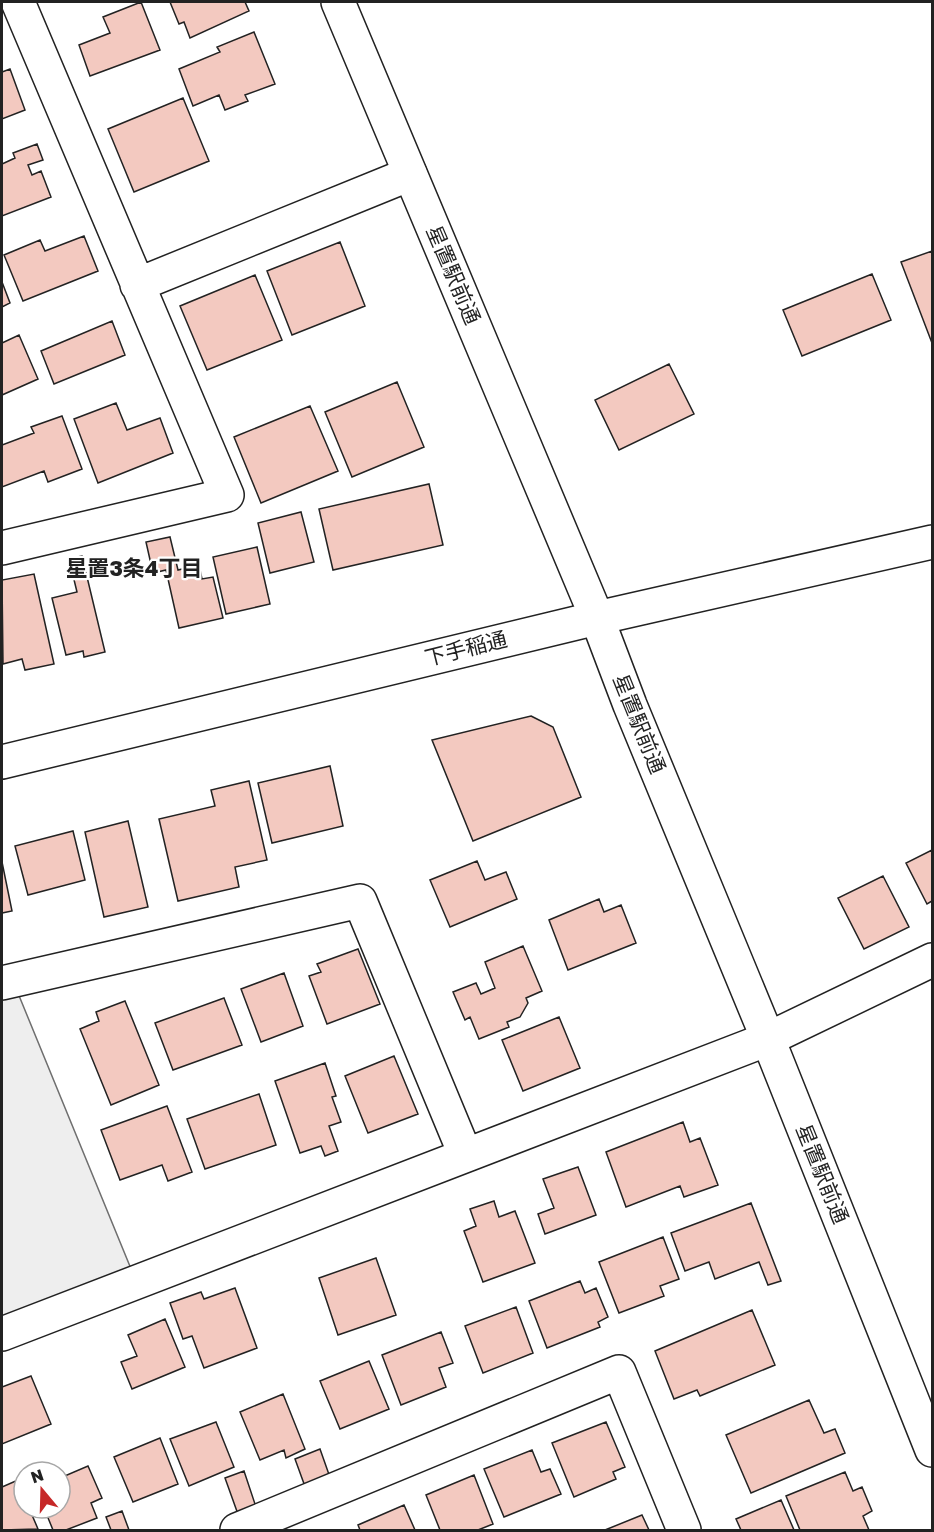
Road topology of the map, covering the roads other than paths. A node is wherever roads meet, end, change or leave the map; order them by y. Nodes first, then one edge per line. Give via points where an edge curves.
1 (18, 2) edge
2 (338, 2) edge
3 (410, 174) junction
4 (136, 285) junction
5 (933, 542) edge
6 (2, 548) edge
7 (597, 618) junction
8 (2, 762) edge
9 (933, 960) edge
10 (2, 983) edge
11 (768, 1039) junction
12 (465, 1154) junction
13 (2, 1334) edge
14 (933, 1450) edge
15 (237, 1530) edge
16 (684, 1530) edge

1 - 4 street
2 - 3 street, 星置駅前通
3 - 4 street
3 - 7 street, 星置駅前通
4 - 6 street via 227,495
5 - 7 street, 下手稲通
7 - 8 street, 下手稲通
7 - 11 street, 星置駅前通
9 - 11 street
10 - 12 street via 360,901
11 - 12 street
11 - 14 street, 星置駅前通
12 - 13 street
15 - 16 street via 620,1372

